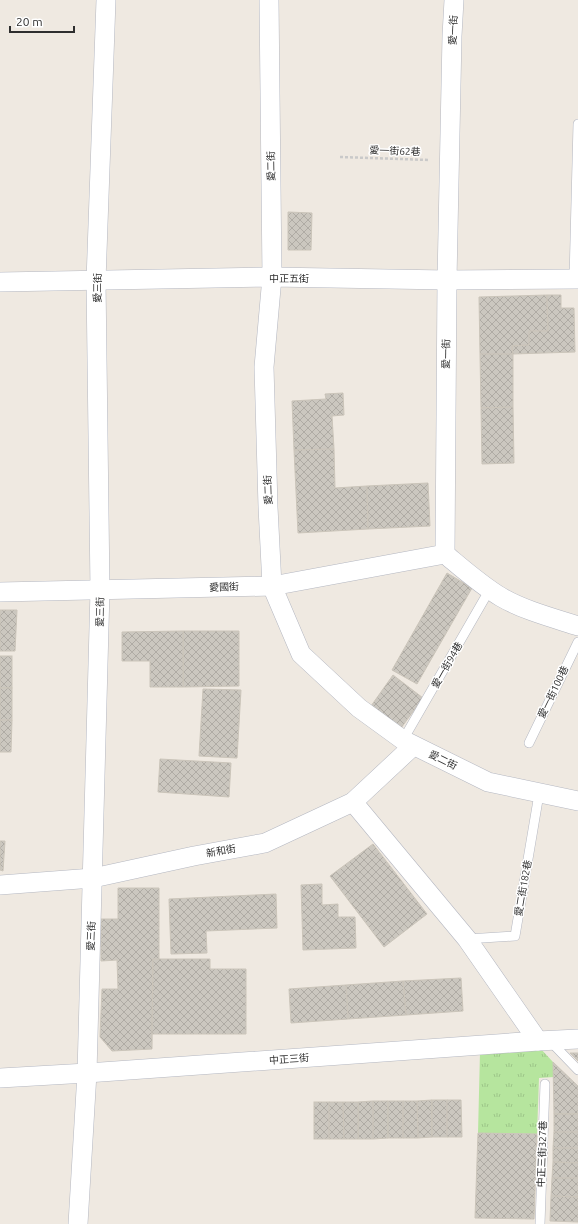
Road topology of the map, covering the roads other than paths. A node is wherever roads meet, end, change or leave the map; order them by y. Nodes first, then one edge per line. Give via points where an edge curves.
1 (106, 0) edge
2 (269, 0) edge
3 (454, 0) edge
4 (578, 124) edge
5 (272, 277) junction
6 (576, 279) edge
7 (447, 280) junction
8 (96, 281) junction
9 (0, 282) edge
10 (445, 554) junction
11 (272, 586) junction
12 (490, 589) junction
13 (100, 590) junction
14 (0, 592) edge
15 (578, 626) edge
16 (578, 642) edge
17 (408, 743) junction
18 (529, 743) dead end
19 (539, 794) junction
20 (578, 801) edge
21 (353, 802) junction
22 (93, 878) junction
23 (0, 885) edge
24 (467, 939) junction
25 (578, 1040) edge
26 (544, 1041) junction
27 (578, 1070) edge
28 (88, 1073) junction
29 (0, 1078) edge
30 (545, 1084) dead end
31 (78, 1224) edge
32 (540, 1224) edge

1 - 8 street, 愛三街
2 - 5 street, 愛二街
3 - 7 street, 愛一街
4 - 6 lane
5 - 7 street, 中正五街
5 - 8 street, 中正五街
5 - 11 street, 愛二街 via 264,367
6 - 7 street, 中正五街
7 - 10 street, 愛一街
8 - 9 street, 中正五街
8 - 13 street, 愛三街
10 - 11 street, 愛國街
10 - 12 street
11 - 13 street, 愛國街
11 - 17 street, 愛二街 via 300,654 359,708
12 - 15 street via 501,597 542,615
12 - 17 lane, 愛一街94巷
13 - 14 street, 愛國街
13 - 22 street, 愛三街
16 - 18 lane, 愛一街100巷
17 - 19 street, 愛二街 via 488,782
17 - 21 street, 新和街
19 - 20 street, 愛二街
19 - 24 lane, 愛二街182巷 via 514,936
21 - 22 street, 新和街 via 265,843
21 - 24 street
22 - 23 street, 新和街
22 - 28 street, 愛三街
24 - 26 street
25 - 26 street, 中正三街
26 - 27 lane
26 - 28 street, 中正三街
28 - 29 street, 中正三街
28 - 31 street, 愛三街
30 - 32 lane, 中正三街327巷

